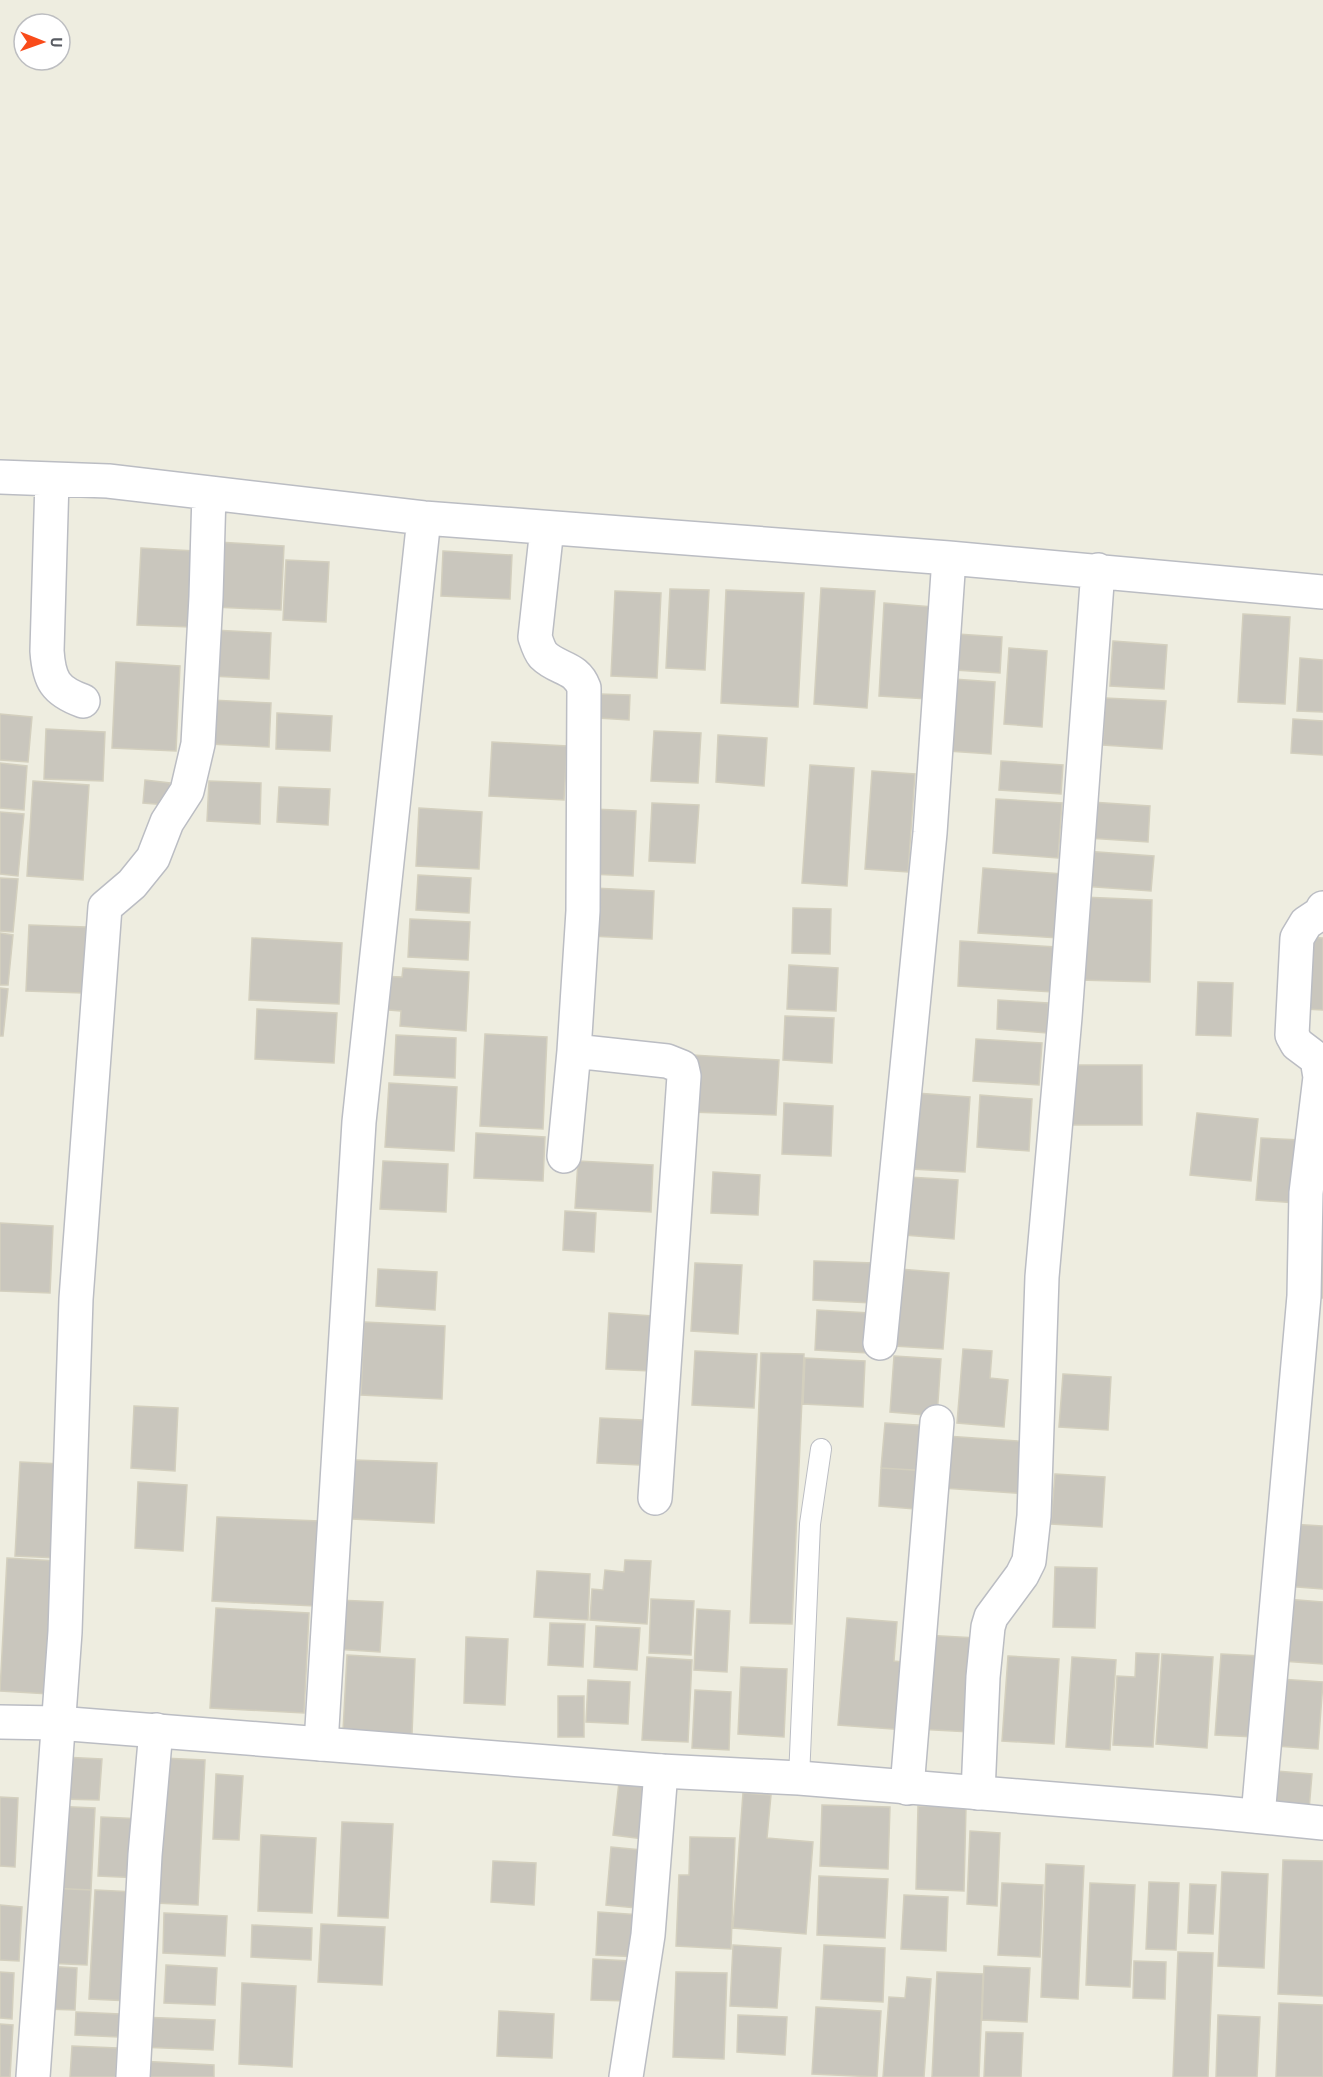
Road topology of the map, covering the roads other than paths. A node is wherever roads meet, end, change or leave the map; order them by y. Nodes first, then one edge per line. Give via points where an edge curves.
1 (0, 477) edge
2 (52, 480) junction
3 (208, 493) junction
4 (424, 518) junction
5 (547, 528) junction
6 (949, 558) junction
7 (1098, 570) junction
8 (1323, 592) edge
9 (84, 701) dead end
10 (1323, 908) edge
11 (574, 1051) junction
12 (564, 1156) dead end
13 (880, 1343) dead end
14 (937, 1422) dead end
15 (821, 1449) dead end
16 (655, 1498) dead end
17 (0, 1722) edge
18 (57, 1723) junction
19 (156, 1730) junction
20 (321, 1744) junction
21 (661, 1771) junction
22 (799, 1778) junction
23 (907, 1788) junction
24 (978, 1793) junction
25 (1258, 1816) junction
26 (1323, 1823) edge
27 (33, 2077) edge
28 (133, 2077) edge
29 (626, 2077) edge

1 - 2 street
2 - 3 street via 108,481
2 - 9 street via 48,668 54,683 67,695
3 - 4 street
3 - 18 street via 198,744 187,791 166,822 153,858 132,884 105,907 76,1299 65,1632
4 - 5 street
4 - 20 street via 360,1122
5 - 6 street
5 - 11 street via 535,637 541,653 580,677 584,688 583,911
6 - 7 street
6 - 13 street via 930,833
7 - 8 street
7 - 24 street via 1042,1277 1034,1516 1029,1561 988,1627
10 - 25 street via 1306,923 1297,938 1292,1035 1297,1044 1317,1059 1320,1077 1306,1193 1304,1296
11 - 12 street
11 - 16 street via 668,1061 682,1067 684,1076
14 - 23 street
15 - 22 lane via 810,1524
17 - 18 street
18 - 19 street
18 - 27 street
19 - 20 street
19 - 28 street
20 - 21 street
21 - 22 street
21 - 29 street via 648,1935
22 - 23 street
23 - 24 street
24 - 25 street
25 - 26 street

